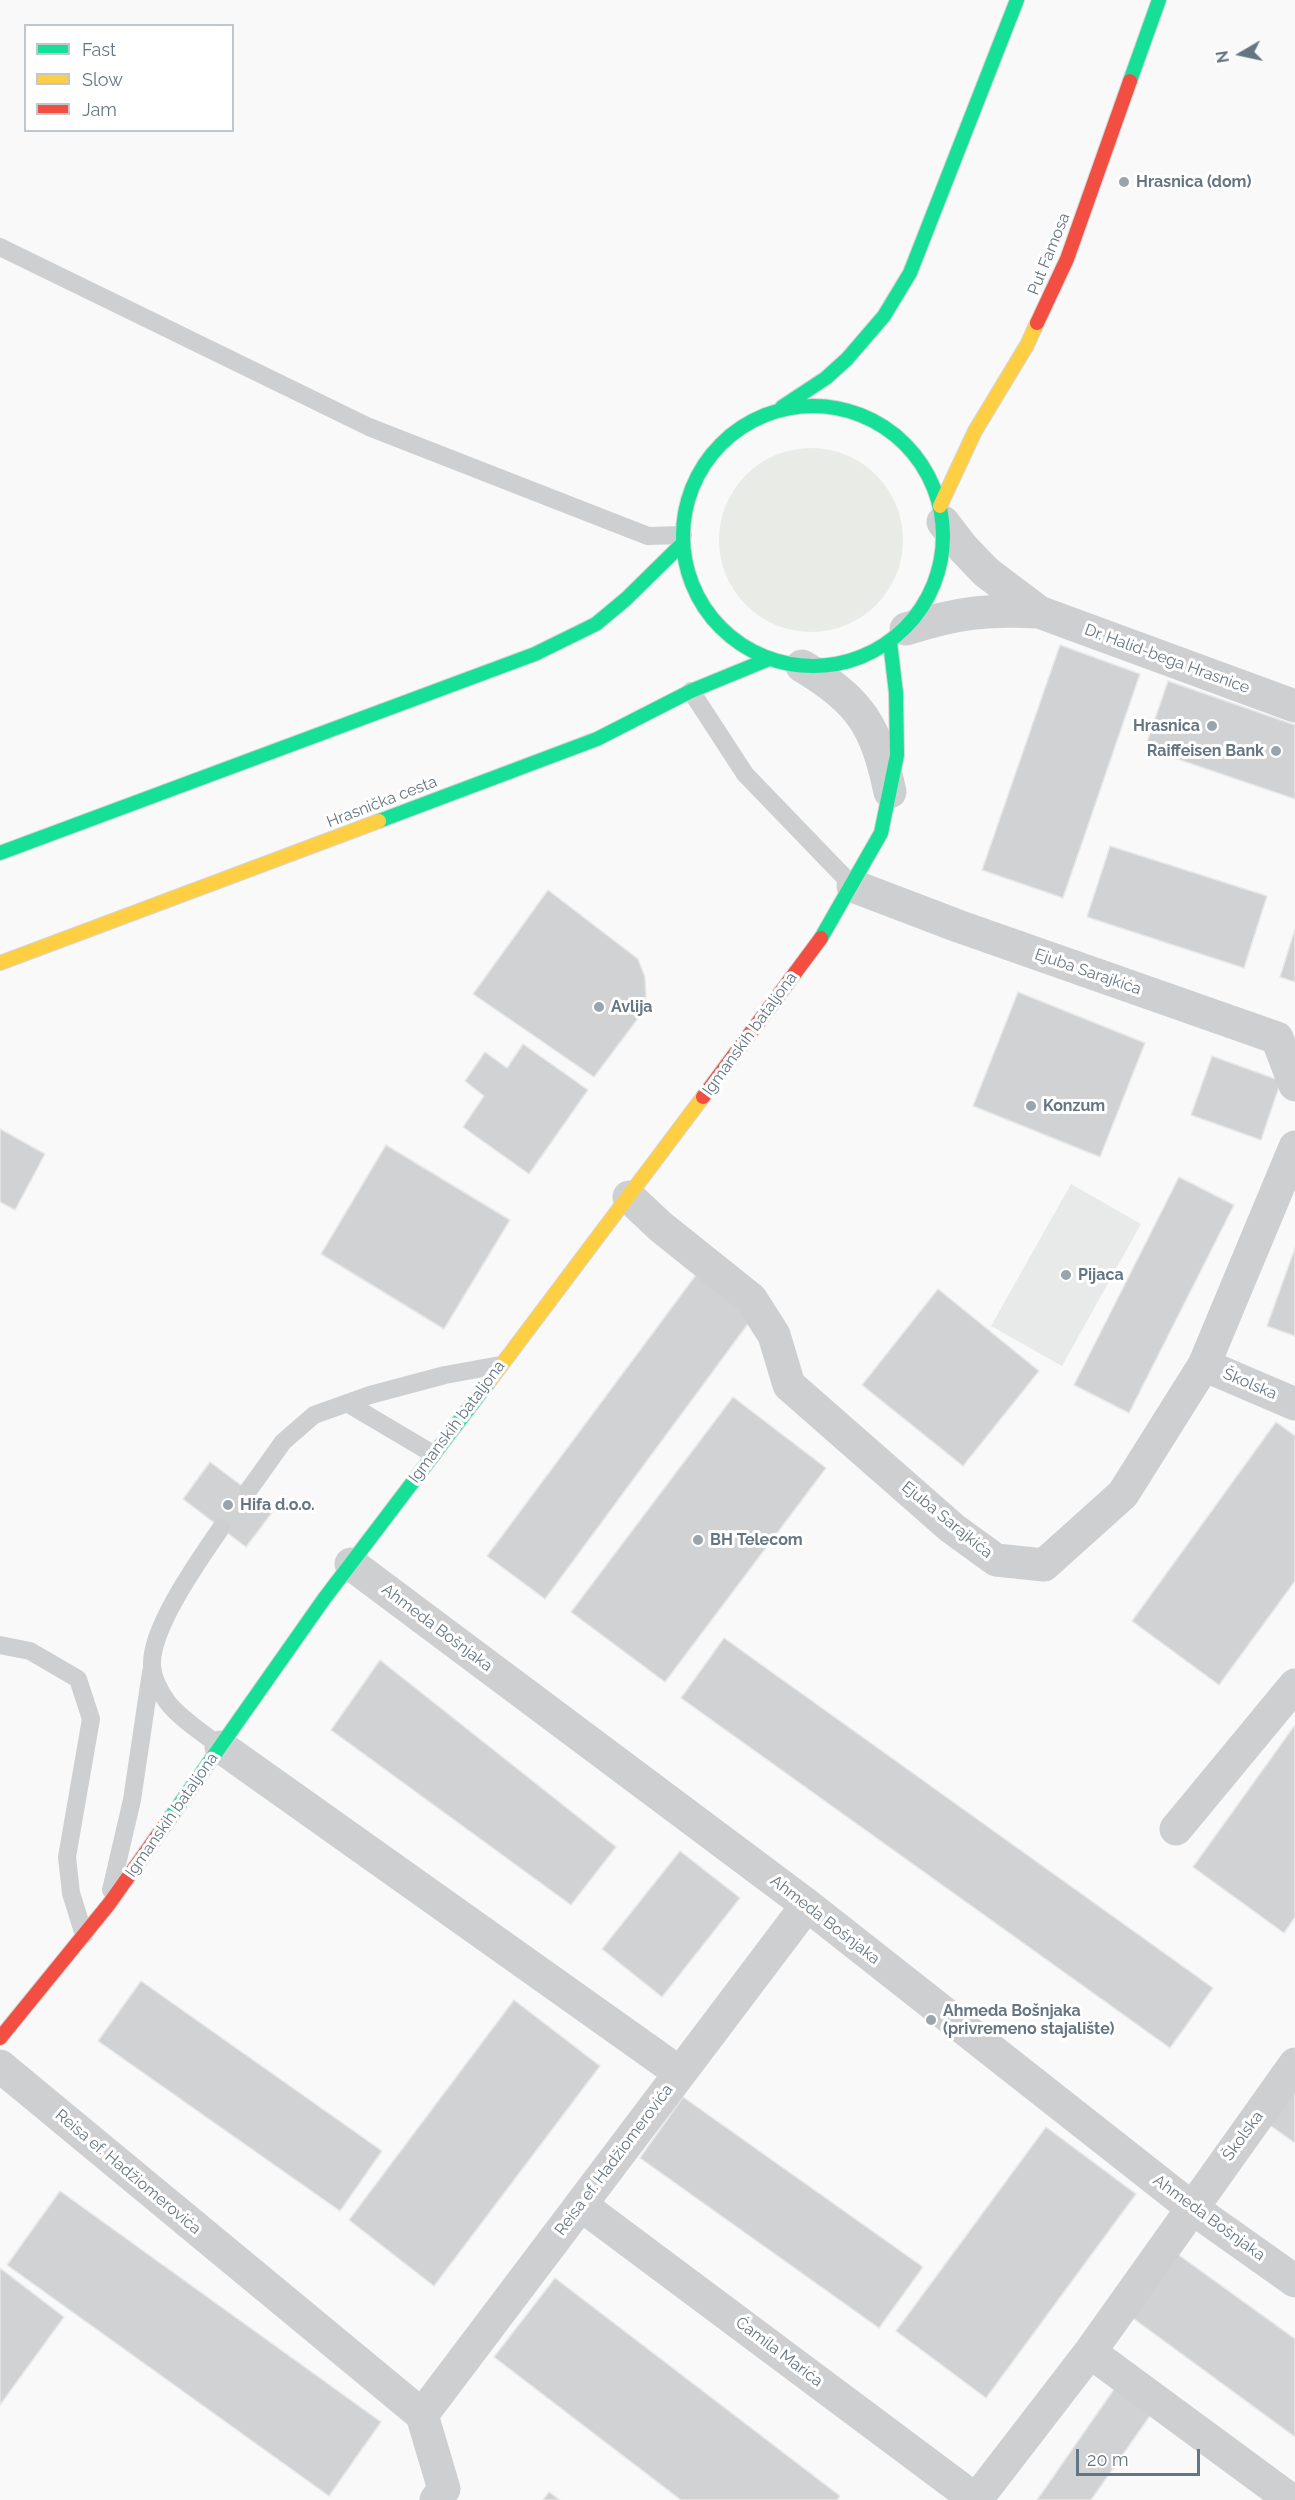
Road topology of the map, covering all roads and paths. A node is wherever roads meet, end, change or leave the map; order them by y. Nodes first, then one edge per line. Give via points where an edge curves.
1 (1017, 0) edge
2 (1159, 0) edge
3 (0, 247) edge
4 (780, 409) junction
5 (942, 514) junction
6 (683, 539) junction
7 (1039, 612) junction
8 (898, 635) junction
9 (769, 659) junction
10 (802, 666) junction
11 (691, 691) junction
12 (1295, 706) edge
13 (890, 792) junction
14 (0, 853) edge
15 (853, 886) junction
16 (0, 963) edge
17 (1295, 1085) edge
18 (1295, 1147) edge
19 (629, 1197) junction
20 (500, 1365) junction
21 (1204, 1365) junction
22 (347, 1403) junction
23 (1295, 1404) edge
24 (433, 1454) junction
25 (248, 1491) dead end
26 (221, 1528) dead end
27 (351, 1564) junction
28 (0, 1645) edge
29 (152, 1667) junction
30 (1295, 1685) edge
31 (220, 1747) junction
32 (1176, 1829) dead end
33 (109, 1904) junction
34 (807, 1905) junction
35 (84, 1935) junction
36 (0, 2038) edge
37 (1295, 2064) edge
38 (0, 2067) edge
39 (680, 2073) junction
40 (581, 2205) junction
41 (1192, 2208) junction
42 (1295, 2281) edge
43 (1090, 2352) junction
44 (422, 2415) junction
45 (436, 2500) edge
46 (976, 2500) edge
47 (1291, 2500) edge

1 - 4 main road via 910,273 884,316 847,359
2 - 5 main road, Put Famosa via 1067,259 1027,345 975,431
3 - 6 lane via 369,427 648,536
4 - 5 main road via 821,405 862,414 898,436 925,468
4 - 6 main road via 748,422 721,443 700,470 687,501
5 - 7 street via 963,548 986,572
5 - 8 main road via 943,551 936,579 924,606
6 - 9 main road via 688,573 700,601 718,626 742,646
6 - 14 main road via 626,599 596,624 535,654
7 - 8 street via 994,609 949,615
7 - 12 street, Dr. Halid-bega Hrasnice
8 - 10 main road via 857,659 821,667
8 - 13 main road, Igmanskih bataljona via 897,755
9 - 10 main road
9 - 11 main road, Hrasnička cesta
10 - 13 street, Igmanskih bataljona via 836,686 863,716 881,753
11 - 15 lane via 745,774
11 - 16 main road, Hrasnička cesta via 597,739
13 - 15 main road, Igmanskih bataljona via 881,833
15 - 17 street, Ejuba Sarajkića via 1277,1038
15 - 19 main road, Igmanskih bataljona via 821,938
18 - 21 street, Ejuba Sarajkića
19 - 20 main road, Igmanskih bataljona
19 - 21 street, Ejuba Sarajkića via 751,1299 774,1335 789,1385 952,1528 996,1560 1044,1565 1123,1494
20 - 22 lane via 445,1375
20 - 24 main road, Igmanskih bataljona
21 - 23 street, Školska
22 - 24 lane
22 - 25 lane via 314,1415 283,1442
24 - 27 main road, Igmanskih bataljona
26 - 29 lane via 164,1622 155,1643
27 - 31 main road, Igmanskih bataljona
27 - 34 street, Ahmeda Bošnjaka
28 - 35 lane via 30,1651 78,1679 92,1719 67,1857 70,1893
29 - 31 lane via 155,1681 169,1703
29 - 33 lane via 132,1800
30 - 32 street
31 - 33 main road, Igmanskih bataljona
31 - 39 street
33 - 35 main road, Igmanskih bataljona
34 - 39 street, Reisa ef. Hadžiomerovića
34 - 41 street, Ahmeda Bošnjaka
35 - 36 main road, Igmanskih bataljona
37 - 41 street, Školska
38 - 44 street, Reisa ef. Hadžiomerovića
39 - 40 street, Reisa ef. Hadžiomerovića
40 - 44 street, Reisa ef. Hadžiomerovića
40 - 46 street, Ćamila Marića
41 - 42 street, Ahmeda Bošnjaka
41 - 43 street, Ćamila Marića
43 - 46 street, Ćamila Marića
43 - 47 street
44 - 45 street via 444,2489

